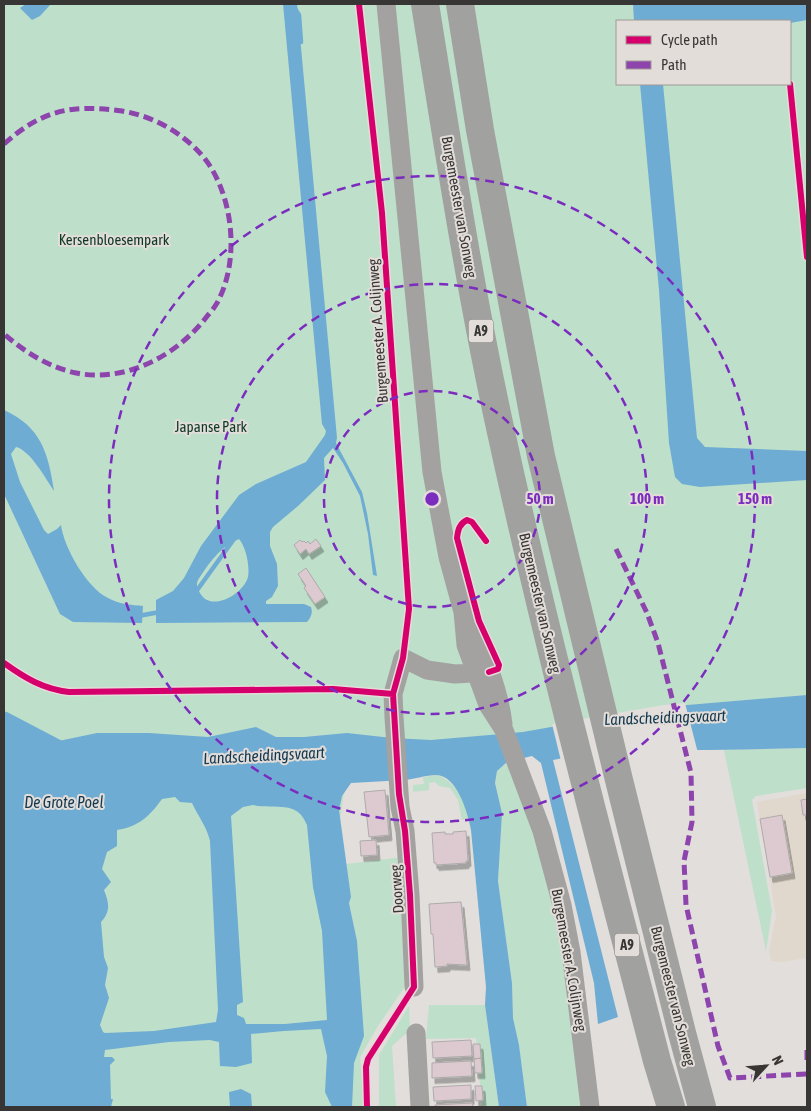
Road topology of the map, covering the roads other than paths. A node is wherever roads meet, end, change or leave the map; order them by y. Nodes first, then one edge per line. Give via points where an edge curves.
1 (386, 4) edge
2 (425, 4) edge
3 (460, 4) edge
4 (482, 673) junction
5 (414, 987) dead end
6 (416, 1033) dead end
7 (420, 1107) edge
8 (590, 1107) edge
9 (671, 1107) edge
10 (702, 1107) edge

1 - 4 street, Burgemeester A. Colijnweg via 432,472 448,557 463,612 478,642
2 - 9 highway, Burgemeester van Sonweg / A9 via 464,241 501,430 584,783
3 - 10 highway, Burgemeester van Sonweg / A9 via 480,130 541,456
4 - 5 street, Doorweg via 454,674 427,670 403,658 393,694
4 - 8 street, Burgemeester A. Colijnweg via 500,701 504,730 542,831 562,905
6 - 7 street

